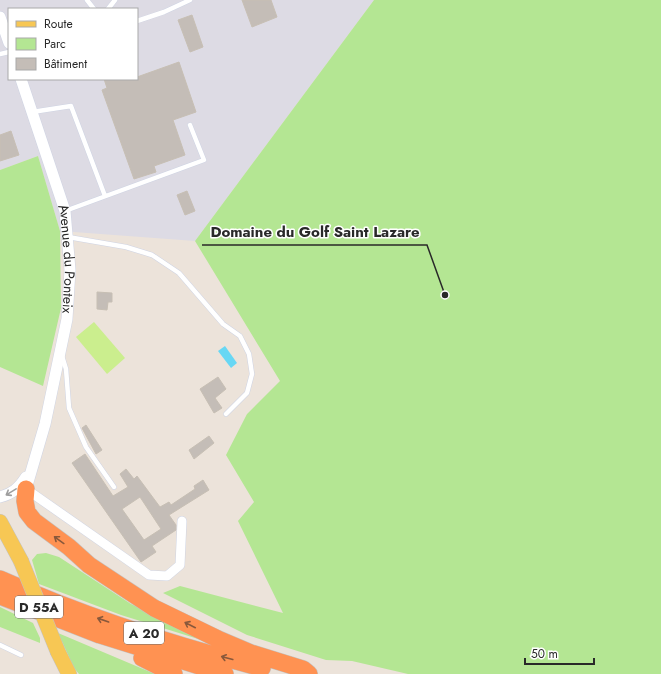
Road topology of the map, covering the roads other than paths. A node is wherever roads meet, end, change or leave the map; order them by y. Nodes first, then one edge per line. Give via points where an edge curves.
1 (87, 0) edge
2 (115, 0) edge
3 (190, 0) edge
4 (91, 8) edge
5 (109, 8) edge
6 (0, 17) edge
7 (138, 21) edge
8 (8, 40) edge
9 (21, 80) edge
10 (32, 112) junction
11 (190, 125) dead end
12 (105, 196) junction
13 (65, 211) junction
14 (68, 237) junction
15 (61, 352) junction
16 (226, 414) dead end
17 (35, 461) junction
18 (114, 487) dead end
19 (26, 489) junction
20 (0, 497) edge
21 (0, 522) edge
22 (182, 522) dead end
23 (0, 579) edge
24 (0, 596) edge
25 (100, 635) junction
26 (0, 645) edge
27 (21, 655) dead end
28 (69, 674) edge
29 (174, 674) edge
30 (226, 674) edge
31 (292, 674) edge
32 (309, 674) edge

1 - 4 lane
2 - 5 lane
3 - 7 lane
6 - 8 street
9 - 10 street, Avenue du Ponteix
10 - 12 lane via 71,106
10 - 13 street, Avenue du Ponteix
11 - 12 lane via 204,160
12 - 13 lane
13 - 14 street, Avenue du Ponteix
14 - 15 street, Avenue du Ponteix via 70,270 67,319
14 - 16 lane via 126,247 152,255 179,273 223,324 240,336 249,354 252,374 247,393
15 - 17 street, Avenue du Ponteix
15 - 18 lane via 66,369 68,408 86,447
17 - 19 street, Avenue du Ponteix
17 -> 20 street via 21,485 12,493
19 - 22 street via 149,575 167,576 180,565
32 -> 19 highway via 303,669 251,653 218,639 154,608 95,569 34,521 27,512
21 - 28 main road, D 55A, bridge via 15,549
31 -> 23 highway, A 20 via 224,658 145,634
24 - 25 highway, A 20
25 - 29 highway via 115,648
25 - 30 highway, A 20
26 - 27 lane

